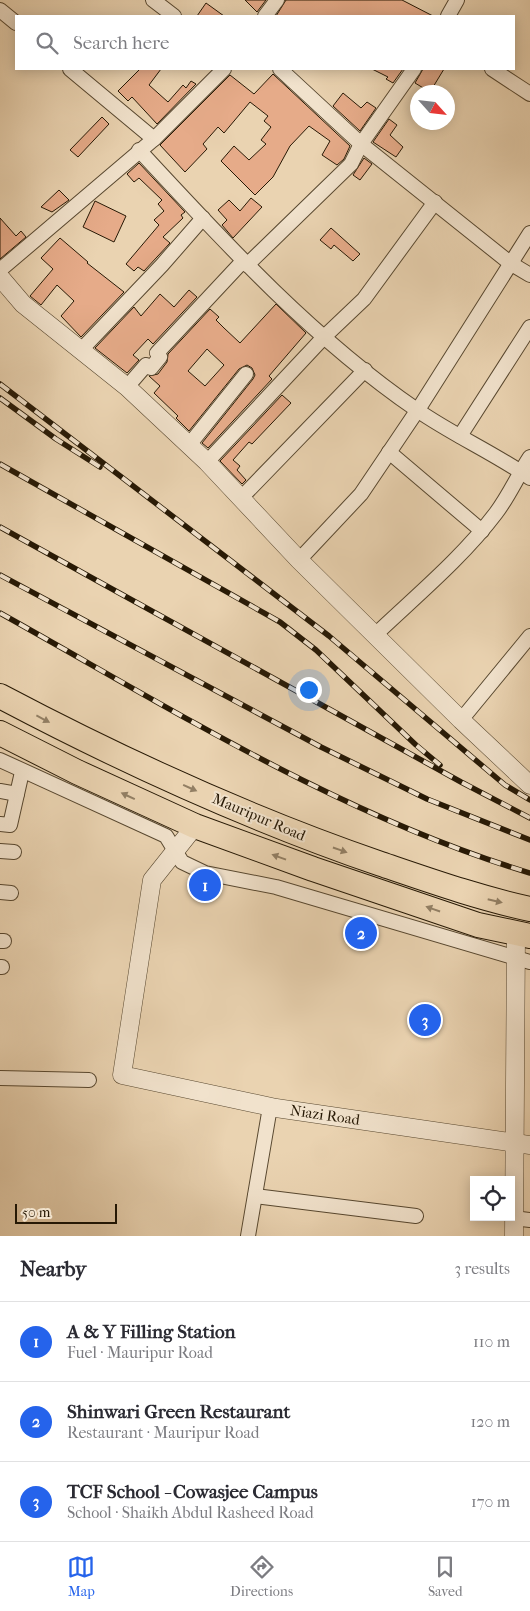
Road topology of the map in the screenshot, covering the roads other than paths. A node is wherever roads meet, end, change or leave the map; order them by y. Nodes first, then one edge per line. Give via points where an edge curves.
1 (153, 0) edge
2 (277, 0) edge
3 (456, 0) edge
4 (0, 10) edge
5 (173, 15) edge
6 (266, 15) edge
7 (448, 15) edge
8 (15, 22) edge
9 (71, 70) edge
10 (223, 70) edge
11 (281, 70) edge
12 (413, 70) edge
13 (494, 70) edge
14 (530, 94) edge
15 (154, 139) junction
16 (361, 144) junction
17 (139, 150) junction
18 (435, 202) junction
19 (202, 218) junction
20 (530, 233) edge
21 (245, 263) junction
22 (510, 263) junction
23 (0, 270) edge
24 (530, 275) edge
25 (0, 277) edge
26 (530, 327) edge
27 (324, 338) junction
28 (82, 349) junction
29 (365, 370) junction
30 (246, 374) dead end
31 (127, 387) junction
32 (417, 410) junction
33 (460, 436) junction
34 (189, 445) junction
35 (389, 452) junction
36 (530, 457) edge
37 (207, 462) junction
38 (525, 475) edge
39 (241, 498) junction
40 (482, 531) junction
41 (299, 560) junction
42 (375, 635) junction
43 (530, 636) edge
44 (0, 696) edge
45 (461, 720) junction
46 (0, 733) edge
47 (0, 760) edge
48 (22, 772) junction
49 (530, 785) edge
50 (0, 791) edge
51 (17, 794) junction
52 (0, 824) edge
53 (195, 826) junction
54 (174, 852) junction
55 (530, 909) edge
56 (523, 935) edge
57 (523, 961) edge
58 (0, 1078) edge
59 (89, 1080) dead end
60 (270, 1107) junction
61 (522, 1144) edge
62 (255, 1196) junction
63 (416, 1216) dead end
64 (519, 1225) edge
65 (248, 1236) edge

1 - 5 street
2 - 6 street
3 - 7 street
4 - 8 street
9 - 15 street
10 - 15 street
11 - 16 street
12 - 16 street
13 - 14 street
15 - 17 street
16 - 18 street
16 - 21 street via 351,164
17 - 19 street
17 - 23 street
18 - 22 street
18 - 27 street via 364,299
19 - 21 street
19 - 28 street via 162,266
20 - 22 street
21 - 27 street
21 - 31 street via 158,354 160,357 151,368 146,365
22 - 24 street
22 - 32 street
25 - 28 street via 23,304
26 - 33 street
27 - 29 street
27 - 37 street
28 - 31 street
29 - 32 street
29 - 39 street
30 - 34 street
31 - 34 street
32 - 33 street
32 - 35 street
33 - 38 street
34 - 37 street
35 - 40 street
35 - 41 street via 360,494
36 - 38 street
37 - 39 street
38 - 40 street
39 - 41 street
40 - 42 street
41 - 42 street
42 - 45 street
43 - 45 street
44 -> 55 highway, Mauripur Road via 92,745 325,845 487,900
45 - 49 street
53 -> 46 highway, Mauripur Road
47 - 48 street
48 - 51 street
48 - 54 street via 166,836
50 - 51 street
51 - 52 street via 10,825
53 - 54 street
56 -> 53 highway, Mauripur Road via 478,924
54 - 57 street via 182,862 205,874 276,887
54 - 60 street, Niazi Road via 152,880 122,1075
56 - 57 street
57 - 61 street
58 - 59 street
60 - 61 street, Niazi Road
60 - 62 street
61 - 64 street
62 - 63 street
62 - 65 street

